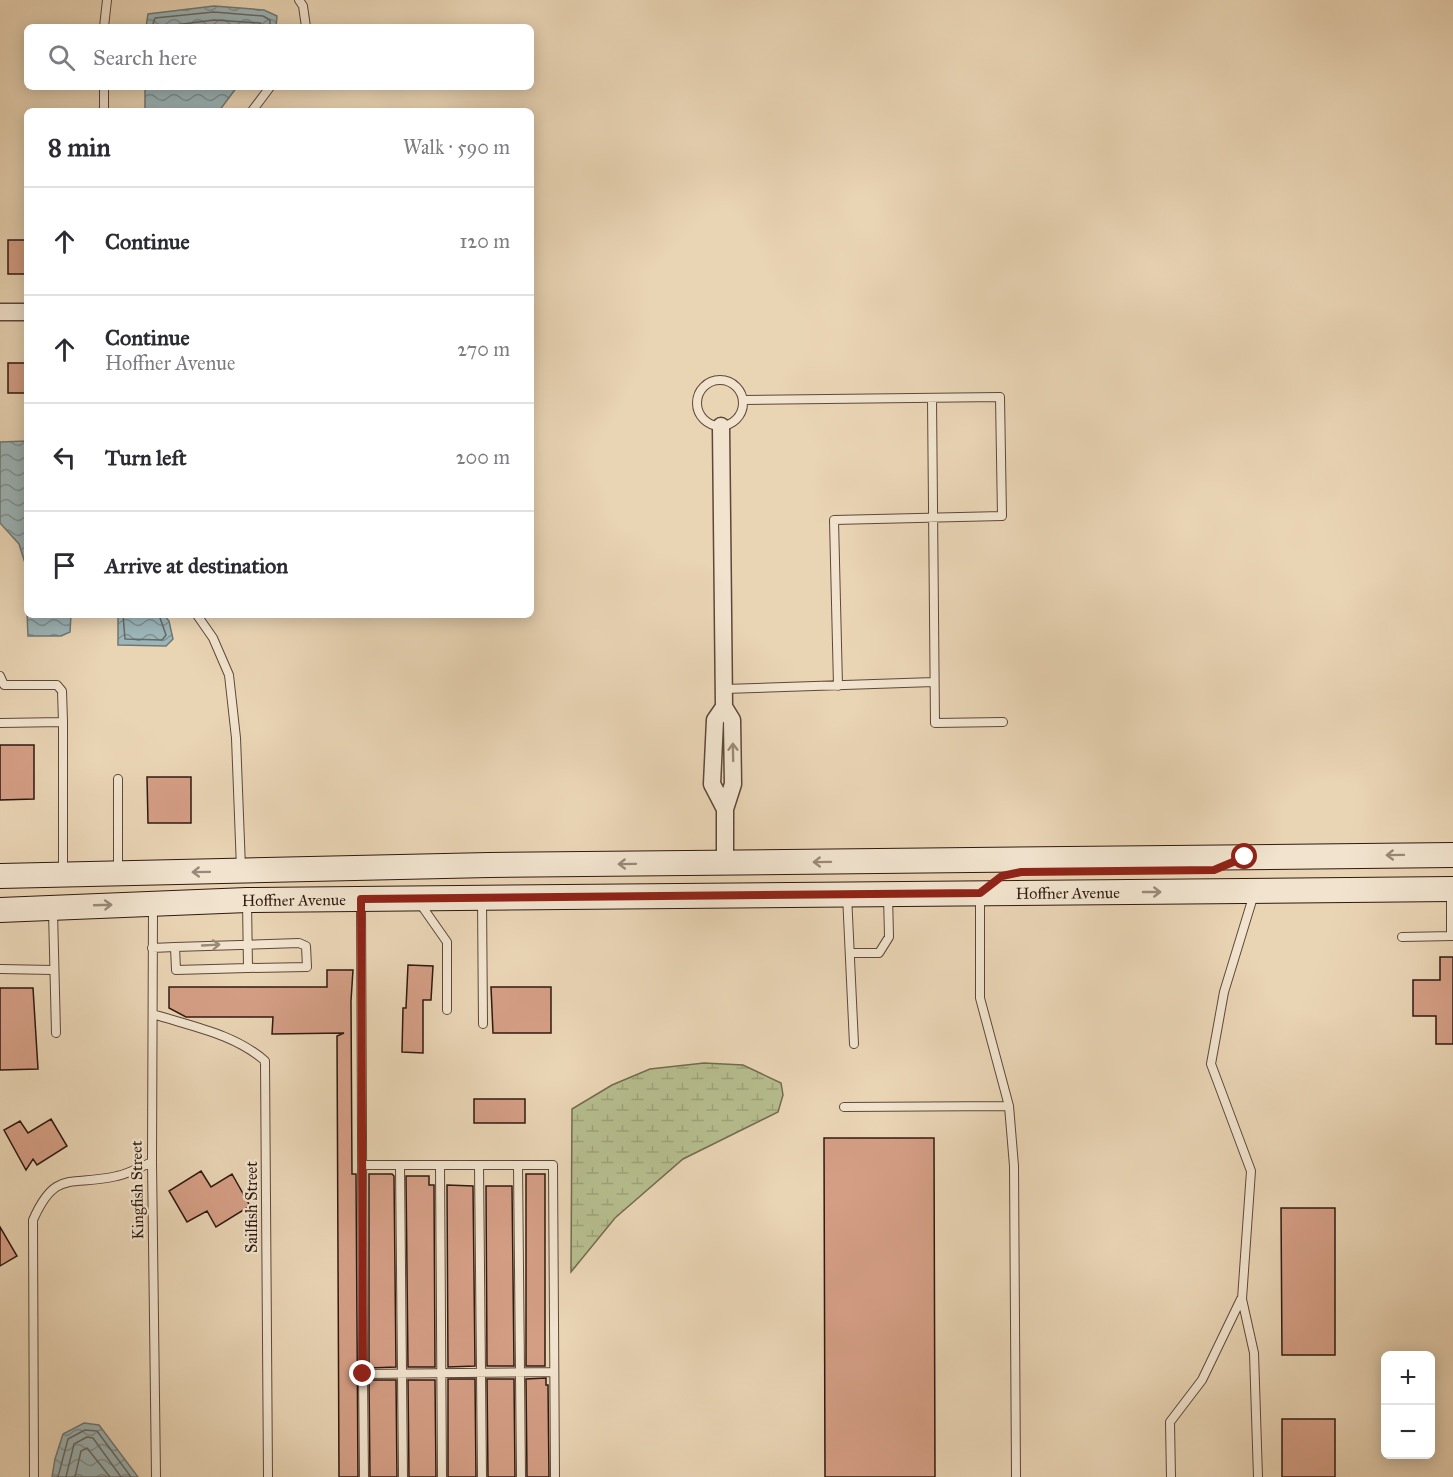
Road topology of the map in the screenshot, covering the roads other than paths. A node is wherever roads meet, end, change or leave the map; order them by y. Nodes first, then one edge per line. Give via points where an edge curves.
1 (107, 0) edge
2 (298, 0) edge
3 (104, 24) edge
4 (306, 24) edge
5 (104, 90) edge
6 (268, 90) edge
7 (104, 108) edge
8 (254, 108) edge
9 (0, 312) edge
10 (24, 312) edge
11 (932, 398) junction
12 (743, 400) junction
13 (721, 426) junction
14 (932, 518) junction
15 (199, 618) edge
16 (0, 676) edge
17 (934, 682) junction
18 (838, 686) junction
19 (724, 689) junction
20 (63, 722) junction
21 (1003, 722) dead end
22 (0, 723) edge
23 (118, 779) dead end
24 (1453, 855) edge
25 (1245, 857) junction
26 (991, 860) junction
27 (725, 863) junction
28 (437, 866) junction
29 (241, 871) junction
30 (118, 873) junction
31 (63, 874) junction
32 (0, 876) edge
33 (1452, 889) edge
34 (1255, 891) junction
35 (980, 893) junction
36 (888, 894) junction
37 (847, 895) junction
38 (482, 898) junction
39 (361, 899) junction
40 (247, 900) junction
41 (416, 900) junction
42 (153, 904) junction
43 (53, 907) junction
44 (0, 910) edge
45 (1402, 936) dead end
46 (1452, 936) edge
47 (247, 944) junction
48 (175, 947) junction
49 (152, 948) junction
50 (850, 953) junction
51 (248, 968) junction
52 (0, 969) edge
53 (53, 970) junction
54 (447, 1010) dead end
55 (153, 1014) junction
56 (483, 1024) dead end
57 (56, 1033) dead end
58 (854, 1044) dead end
59 (1009, 1106) junction
60 (844, 1107) dead end
61 (152, 1162) junction
62 (363, 1165) junction
63 (400, 1165) junction
64 (440, 1165) junction
65 (479, 1165) junction
66 (518, 1165) junction
67 (1242, 1299) junction
68 (520, 1372) junction
69 (554, 1372) junction
70 (441, 1373) junction
71 (481, 1373) junction
72 (363, 1374) junction
73 (402, 1374) junction
74 (34, 1477) edge
75 (156, 1477) edge
76 (268, 1477) edge
77 (364, 1477) edge
78 (403, 1477) edge
79 (442, 1477) edge
80 (482, 1477) edge
81 (521, 1477) edge
82 (555, 1477) edge
83 (1016, 1477) edge
84 (1171, 1477) edge
85 (1258, 1477) edge

1 - 3 lane
2 - 4 lane
5 - 7 lane
6 - 8 lane
9 - 10 street
11 - 12 lane
11 - 14 lane
11 - 14 lane via 1000,398 1002,516
12 - 13 lane via 735,420
12 - 13 lane via 736,386 722,379 701,388 696,402 700,417
13 - 19 street
14 - 17 lane
14 - 18 lane via 834,520
15 - 29 lane via 213,638 229,675 236,738
16 - 20 lane via 4,685 57,685 62,691
17 - 18 lane
17 - 21 lane via 935,723
18 - 19 lane
19 - 27 street via 724,707 732,720 733,784 725,809
20 - 22 lane
20 - 31 lane
23 - 30 lane
24 -> 25 main road, Hoffner Avenue
25 - 26 main road, Hoffner Avenue
25 - 35 main road via 1214,870 1021,872 1002,876
26 -> 27 main road, Hoffner Avenue
26 - 37 main road via 946,872 880,872 861,876 852,883
27 -> 28 main road, Hoffner Avenue
28 - 29 main road, Hoffner Avenue
28 - 40 main road via 405,878 268,881
29 -> 30 main road, Hoffner Avenue
29 - 42 main road via 233,883 212,893 173,894
30 - 31 main road, Hoffner Avenue
31 - 32 main road, Hoffner Avenue
33 - 34 main road, Hoffner Avenue
33 - 46 lane
35 -> 34 main road, Hoffner Avenue
34 - 67 lane via 1224,992 1211,1064 1251,1171
35 - 36 main road, Hoffner Avenue
35 - 59 lane via 980,998
36 - 37 main road, Hoffner Avenue
36 - 50 lane via 889,937 879,953
37 - 38 main road, Hoffner Avenue
37 - 50 lane
38 - 41 main road, Hoffner Avenue
38 - 56 lane
39 - 40 main road, Hoffner Avenue
39 - 41 main road, Hoffner Avenue
39 - 62 lane
40 - 42 main road, Hoffner Avenue
40 - 47 lane
41 - 54 lane via 447,942
43 -> 42 main road, Hoffner Avenue
42 - 49 lane, Kingfish Street
43 - 44 main road, Hoffner Avenue
43 - 53 lane
45 - 46 lane
48 -> 47 lane
47 - 51 lane
47 - 51 lane via 299,943 306,946 307,967
48 - 49 lane
48 - 51 lane via 176,970
49 - 55 lane, Kingfish Street
50 - 58 lane
52 - 53 lane
53 - 57 lane
55 - 61 lane, Kingfish Street
55 - 76 lane, Sailfish Street via 232,1040 265,1061
59 - 60 lane
59 - 83 lane via 1014,1167
61 - 74 lane via 118,1176 61,1182 43,1197 33,1220
61 - 75 lane, Kingfish Street
62 - 63 lane
62 - 72 lane
63 - 64 lane
63 - 73 lane
64 - 65 lane
64 - 70 lane
65 - 66 lane
65 - 71 lane
66 - 68 lane
66 - 69 lane via 553,1165
67 - 84 lane via 1202,1380 1170,1422
67 - 85 lane via 1254,1353
68 - 69 lane
68 - 71 lane
68 - 81 lane
69 - 82 lane
70 - 71 lane
70 - 73 lane
70 - 79 lane
71 - 80 lane
72 - 73 lane
72 - 77 lane
73 - 78 lane

